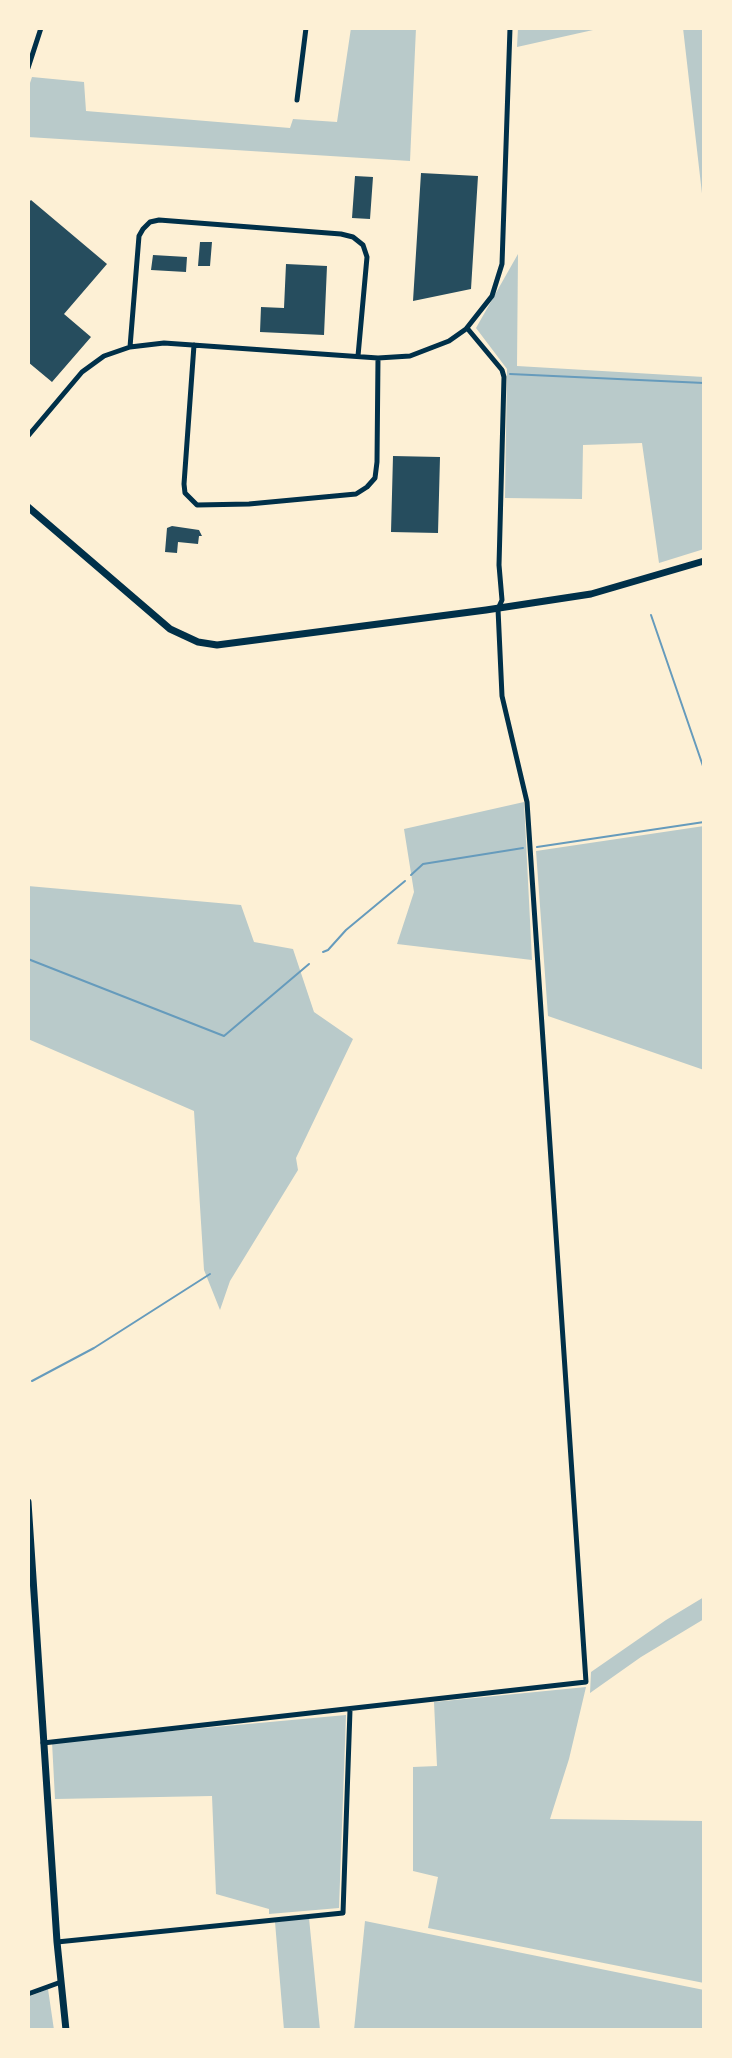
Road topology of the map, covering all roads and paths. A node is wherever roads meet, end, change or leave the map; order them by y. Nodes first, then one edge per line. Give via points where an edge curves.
1 (41, 28) edge
2 (306, 28) edge
3 (510, 28) edge
4 (28, 68) edge
5 (297, 100) dead end
6 (467, 328) junction
7 (194, 345) junction
8 (130, 347) junction
9 (358, 356) junction
10 (378, 358) junction
11 (28, 436) edge
12 (28, 507) edge
13 (704, 561) edge
14 (498, 609) junction
15 (28, 1502) edge
16 (30, 1581) edge
17 (350, 1710) junction
18 (43, 1743) junction
19 (57, 1942) junction
20 (61, 1982) junction
21 (28, 1994) edge
22 (66, 2030) edge

1 - 4 street
2 - 5 street
3 - 6 street via 502,264 492,296
6 - 10 street via 426,352
6 - 14 street via 504,377
7 - 8 street
7 - 9 street
7 - 10 street via 184,484 197,505 356,494 367,487 375,478 377,462
8 - 9 street via 139,236 150,222 159,220 353,237 367,257
8 - 11 street via 104,356 82,372
9 - 10 street
12 - 14 main road via 170,629 198,642 217,645
13 - 14 main road via 618,588
14 - 17 street via 502,696 527,802 586,1682
15 - 16 main road
16 - 18 main road
17 - 18 street
17 - 19 street via 343,1913
18 - 19 main road
19 - 20 main road
20 - 21 street
20 - 22 main road

